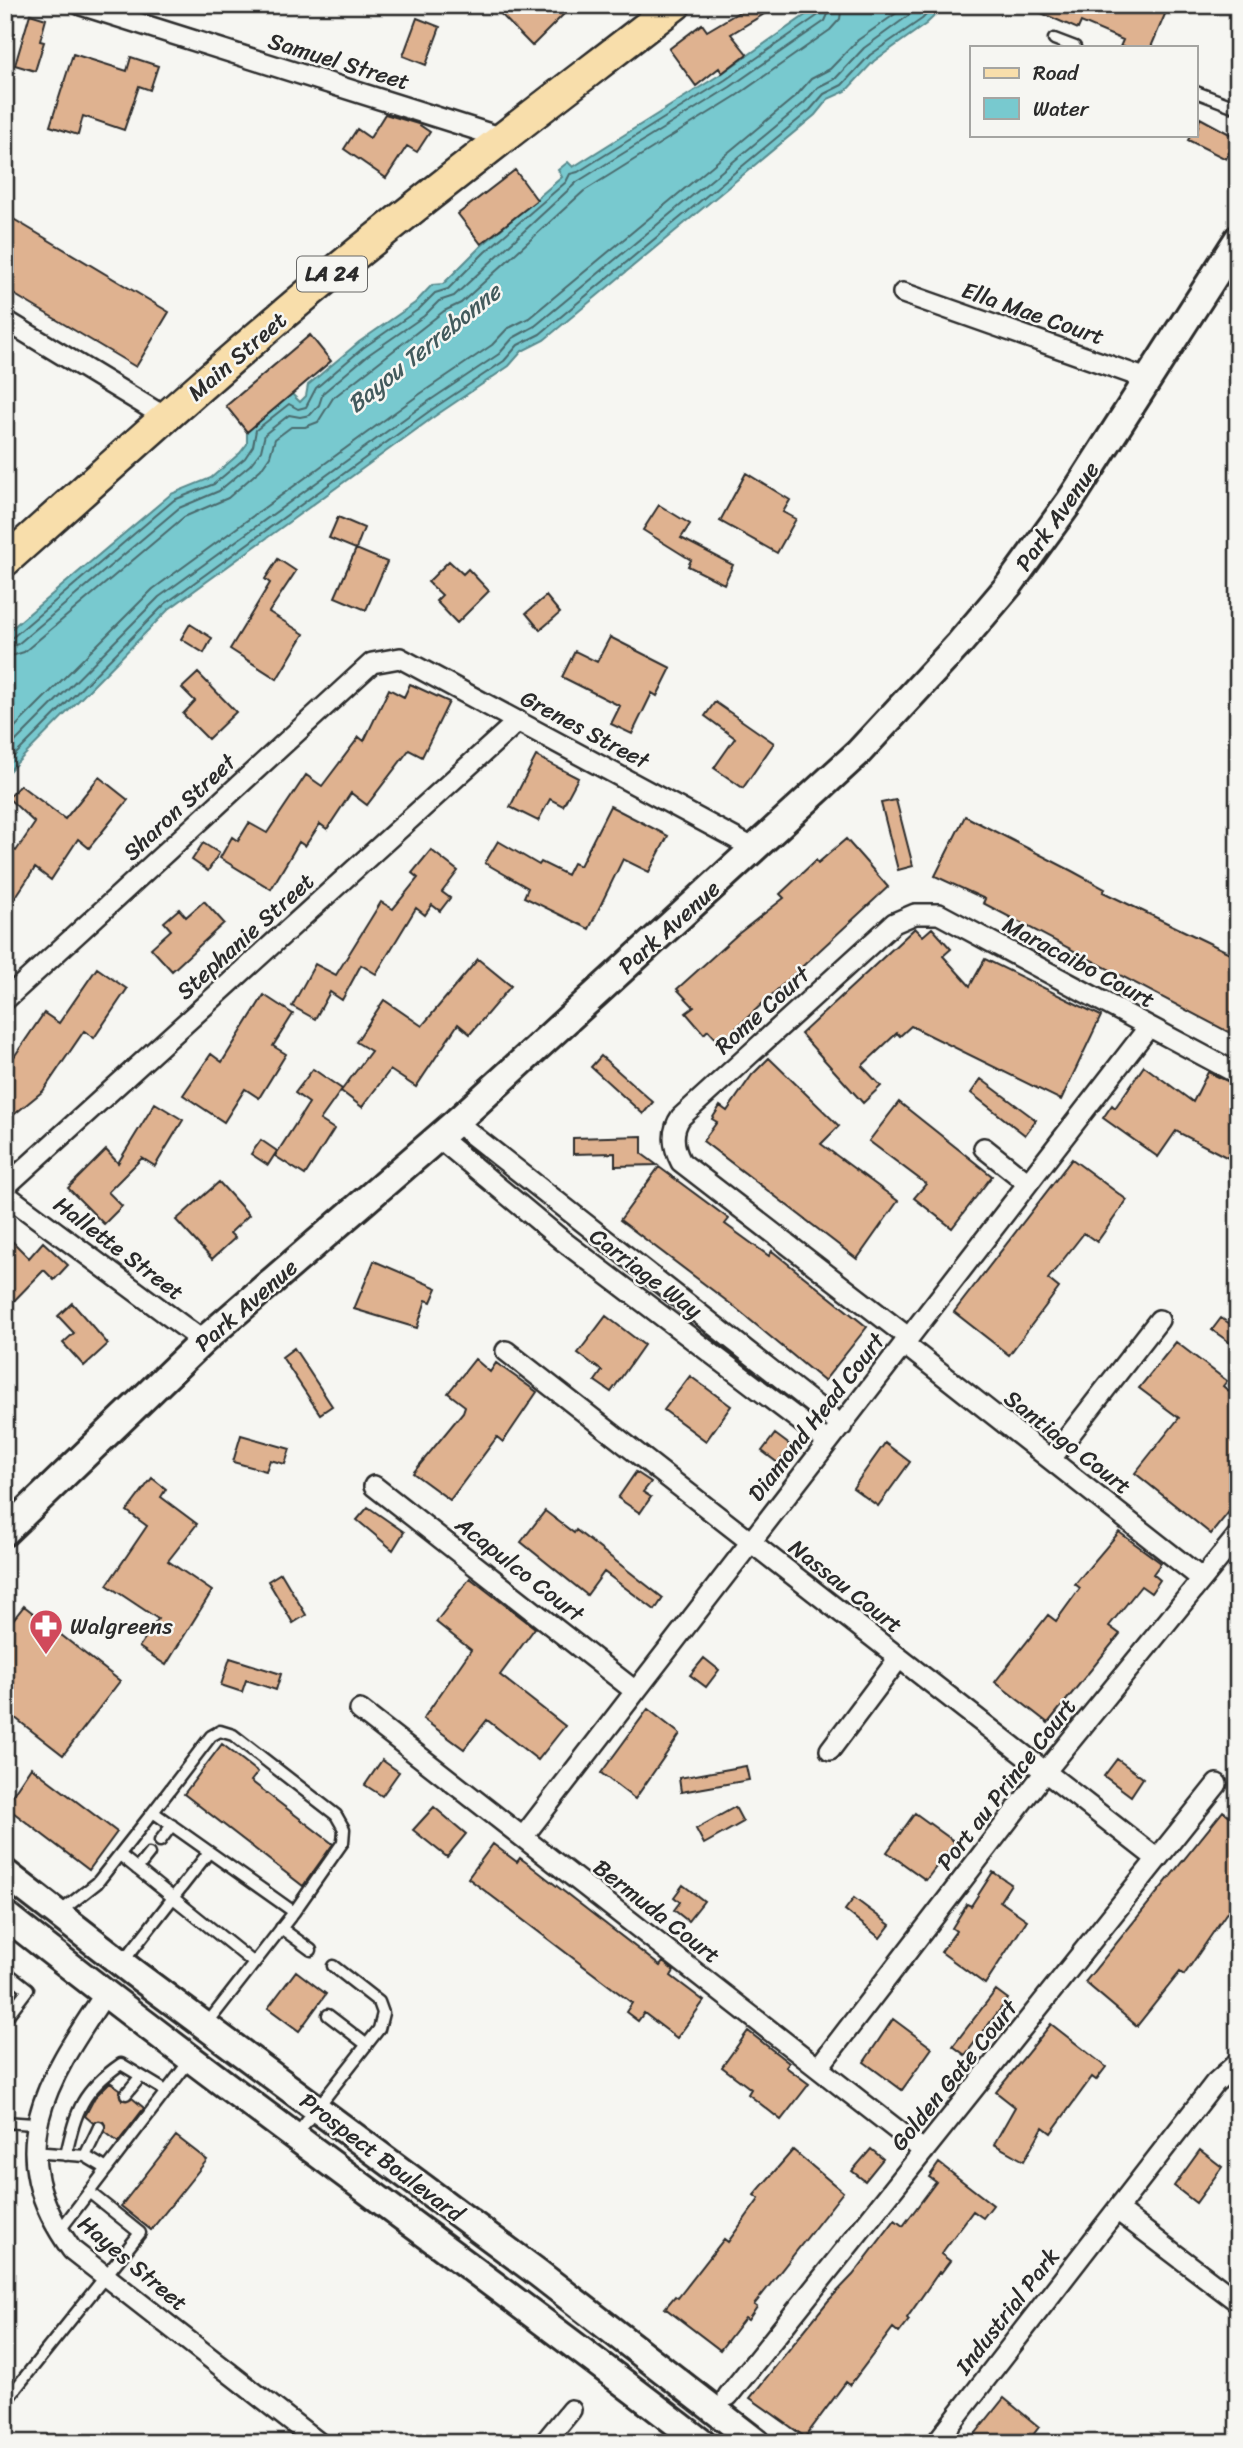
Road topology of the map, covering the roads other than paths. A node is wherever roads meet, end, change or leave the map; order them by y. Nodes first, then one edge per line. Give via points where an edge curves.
1 (81, 5) edge
2 (675, 5) edge
3 (1054, 39) dead end
4 (1072, 46) edge
5 (1198, 93) edge
6 (1238, 108) edge
7 (503, 138) junction
8 (1238, 239) edge
9 (903, 293) dead end
10 (5, 320) edge
11 (1147, 379) junction
12 (165, 417) junction
13 (5, 561) edge
14 (391, 658) joint
15 (518, 721) junction
16 (755, 849) junction
17 (894, 923) joint
18 (5, 1000) edge
19 (1148, 1028) junction
20 (1238, 1074) edge
21 (447, 1130) junction
22 (674, 1138) joint
23 (984, 1147) dead end
24 (1028, 1183) junction
25 (5, 1187) edge
26 (5, 1194) edge
27 (656, 1277) junction
28 (639, 1299) junction
29 (1159, 1320) dead end
30 (203, 1341) junction
31 (906, 1341) junction
32 (506, 1351) dead end
33 (842, 1426) junction
34 (828, 1442) junction
35 (1051, 1459) junction
36 (374, 1486) dead end
37 (5, 1532) edge
38 (1238, 1535) edge
39 (750, 1542) junction
40 (1202, 1578) junction
41 (899, 1658) junction
42 (635, 1691) junction
43 (360, 1710) dead end
44 (830, 1750) dead end
45 (1045, 1772) junction
46 (1217, 1784) dead end
47 (153, 1812) junction
48 (172, 1825) junction
49 (523, 1837) junction
50 (160, 1841) dead end
51 (209, 1852) junction
52 (149, 1854) dead end
53 (120, 1855) junction
54 (1157, 1860) junction
55 (137, 1869) junction
56 (5, 1873) edge
57 (173, 1899) junction
58 (294, 1912) junction
59 (58, 1914) junction
60 (6, 1917) edge
61 (281, 1928) junction
62 (311, 1950) dead end
63 (254, 1963) junction
64 (122, 1964) junction
65 (333, 1966) dead end
66 (5, 1971) edge
67 (105, 1994) junction
68 (328, 2015) dead end
69 (5, 2019) edge
70 (206, 2026) junction
71 (367, 2045) junction
72 (192, 2058) junction
73 (1238, 2062) edge
74 (818, 2068) junction
75 (141, 2076) junction
76 (166, 2091) junction
77 (126, 2094) dead end
78 (317, 2109) junction
79 (5, 2122) edge
80 (33, 2124) junction
81 (99, 2127) dead end
82 (296, 2135) junction
83 (924, 2151) junction
84 (32, 2152) junction
85 (66, 2155) junction
86 (85, 2156) junction
87 (107, 2169) junction
88 (89, 2192) junction
89 (1117, 2210) junction
90 (58, 2232) junction
91 (105, 2276) junction
92 (1238, 2302) edge
93 (728, 2396) dead end
94 (5, 2402) edge
95 (571, 2410) dead end
96 (319, 2443) edge
97 (544, 2443) edge
98 (702, 2443) edge
99 (757, 2443) edge
100 (936, 2443) edge

1 - 7 street, Samuel Street
2 - 7 main road, Main Street / LA 24
3 - 4 lane
5 - 6 lane
7 - 12 main road, Main Street / LA 24 via 335,271
8 - 11 main road, Park Avenue
9 - 11 street, Ella Mae Court
10 - 12 street
11 - 16 main road, Park Avenue via 1009,585 858,752
12 - 13 main road, Main Street / LA 24
14 - 15 street, Grenes Street via 400,658
14 - 18 street, Sharon Street via 372,663
15 - 16 street, Grenes Street
15 - 25 street, Stephanie Street
16 - 21 main road, Park Avenue
17 - 19 street, Maracaibo Court via 915,914 939,914
17 - 22 street, Rome Court via 681,1117
19 - 20 street, Maracaibo Court
19 - 24 street, Diamond Head Court
21 - 27 street, Carriage Way
21 - 28 street, Carriage Way via 563,1241
21 - 30 main road, Park Avenue
22 - 31 street, Santiago Court via 681,1162
23 - 24 street
24 - 31 street, Diamond Head Court
26 - 30 street, Hallette Street
27 - 28 lane
27 - 33 street, Carriage Way
28 - 34 street, Carriage Way
29 - 35 street
30 - 37 main road, Park Avenue
31 - 33 street, Diamond Head Court
31 - 35 street, Santiago Court
32 - 39 street, Nassau Court
33 - 34 street, Diamond Head Court
34 - 39 street, Diamond Head Court
35 - 40 street, Santiago Court
36 - 42 street, Acapulco Court
38 - 40 street, Port au Prince Court
39 - 41 street, Nassau Court
39 - 42 street, Diamond Head Court
40 - 45 street, Port au Prince Court
41 - 44 street
41 - 45 street, Nassau Court
42 - 49 street, Diamond Head Court
43 - 49 street, Bermuda Court
45 - 54 street, Nassau Court
45 - 74 street, Port au Prince Court
46 - 54 street, Golden Gate Court
47 - 48 lane
47 - 53 lane
47 - 58 lane via 211,1736 220,1731 233,1735 336,1815 344,1829 343,1842
48 - 50 lane
48 - 51 lane
49 - 74 street, Bermuda Court
51 - 57 lane
51 - 58 lane
52 - 55 lane
53 - 55 lane
53 - 59 lane via 97,1883
54 - 83 street, Golden Gate Court
55 - 57 lane
56 - 59 main road, Prospect Boulevard
57 - 63 lane
57 - 64 lane
58 - 61 lane
59 - 64 main road, Prospect Boulevard
60 - 67 main road, Prospect Boulevard
61 - 62 lane
61 - 63 lane
63 - 70 lane
64 - 70 main road, Prospect Boulevard
65 - 71 lane via 379,2001 383,2013 379,2029
66 - 69 lane via 27,1989
67 - 72 main road, Prospect Boulevard
67 - 80 street, Hayes Street via 53,2071
68 - 71 lane
70 - 78 main road, Prospect Boulevard
71 - 78 lane
72 - 76 lane
72 - 82 main road, Prospect Boulevard
73 - 89 street, Industrial Park via 1215,2083
74 - 83 street, Bermuda Court
75 - 76 lane
75 - 77 lane
75 - 85 lane via 121,2064 100,2079 76,2111
76 - 87 lane
78 - 82 lane
78 - 99 main road, Prospect Boulevard
79 - 80 lane
80 - 84 street, Hayes Street
81 - 86 lane
82 - 98 main road, Prospect Boulevard
83 - 93 street, Golden Gate Court
84 - 85 lane
84 - 90 street, Hayes Street via 39,2199
85 - 86 lane
86 - 87 lane
87 - 88 lane
88 - 90 lane
88 - 91 lane via 140,2233
89 - 92 street
89 - 100 street, Industrial Park
90 - 91 street, Hayes Street via 72,2250
91 - 94 lane
91 - 96 street, Hayes Street
95 - 97 street

